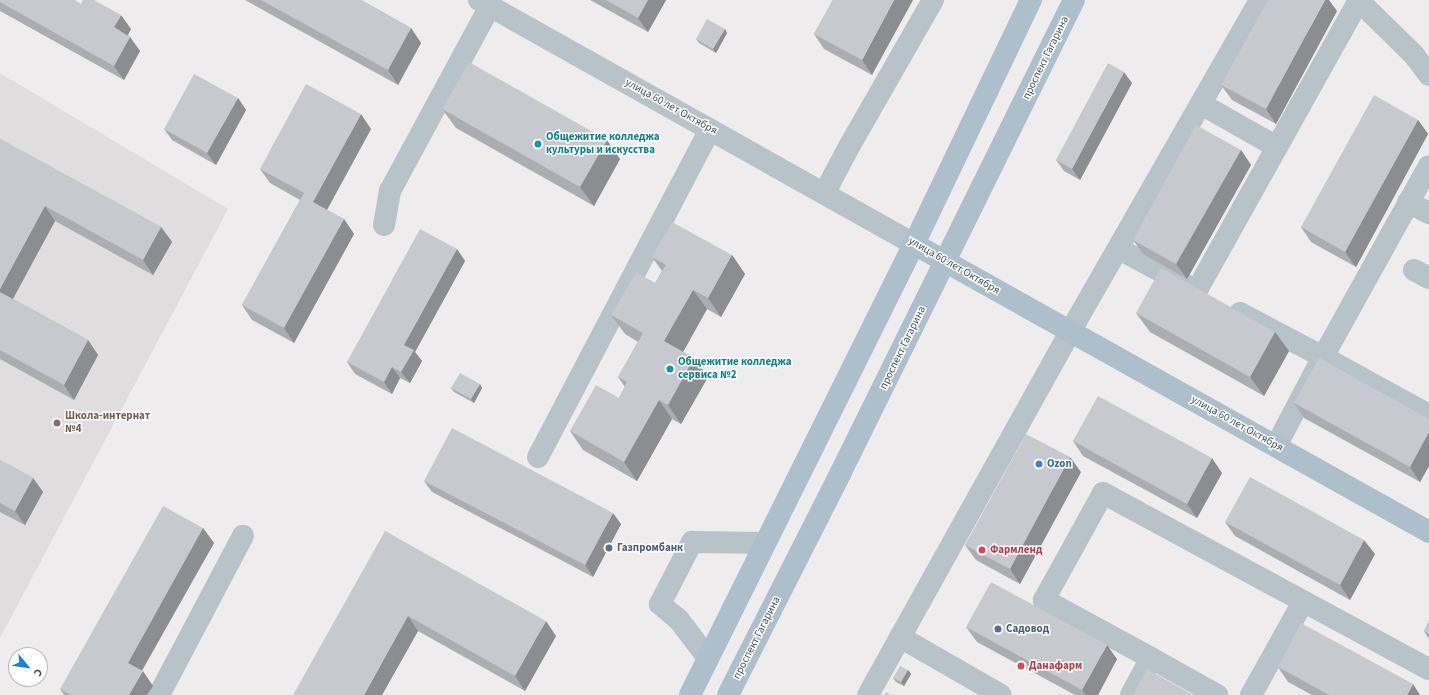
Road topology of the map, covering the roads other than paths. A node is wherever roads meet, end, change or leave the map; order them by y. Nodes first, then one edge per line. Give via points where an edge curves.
1 (933, 0) edge
2 (1031, 0) edge
3 (1074, 0) edge
4 (1260, 0) edge
5 (1359, 0) edge
6 (484, 3) edge
7 (1429, 75) edge
8 (1201, 104) junction
9 (710, 129) junction
10 (1277, 147) junction
11 (1429, 166) edge
12 (825, 192) junction
13 (1408, 202) junction
14 (1429, 213) edge
15 (384, 225) dead end
16 (914, 244) junction
17 (1119, 249) junction
18 (945, 262) junction
19 (1197, 290) junction
20 (1070, 332) junction
21 (1323, 357) junction
22 (1429, 416) edge
23 (1276, 446) junction
24 (538, 457) dead end
25 (1429, 532) edge
26 (243, 536) dead end
27 (764, 543) junction
28 (1303, 602) junction
29 (900, 637) junction
30 (708, 658) junction
31 (1151, 658) junction
32 (1429, 669) edge
33 (991, 693) edge
34 (159, 695) edge
35 (690, 695) edge
36 (728, 695) edge
37 (868, 695) edge
38 (1131, 695) edge
39 (1217, 695) edge
40 (1252, 695) edge

1 - 12 street
2 - 16 main road
3 - 18 main road, проспект Гагарина
4 - 8 street
5 - 7 street via 1414,54
5 - 10 street
6 - 9 street, улица 60 лет Октября
6 - 15 street via 390,191
8 - 10 street
8 - 17 street
9 - 12 street, улица 60 лет Октября
9 - 24 street
10 - 19 street
11 - 13 street
12 - 16 street, улица 60 лет Октября
13 - 14 street
13 - 21 street
16 - 18 main road, улица 60 лет Октября
16 - 27 main road
17 - 19 street
17 - 20 street
18 - 20 main road, улица 60 лет Октября
18 - 36 main road, проспект Гагарина
19 - 21 street
20 - 23 main road, улица 60 лет Октября
20 - 29 street
21 - 22 street
21 - 23 street
23 - 25 main road, улица 60 лет Октября
26 - 34 street
27 - 30 main road
27 - 30 street via 692,542 660,604 679,620
28 - 31 street via 1103,493 1044,600
28 - 32 street
28 - 40 street
29 - 33 street
29 - 37 street
30 - 35 main road
31 - 38 street
31 - 39 street

